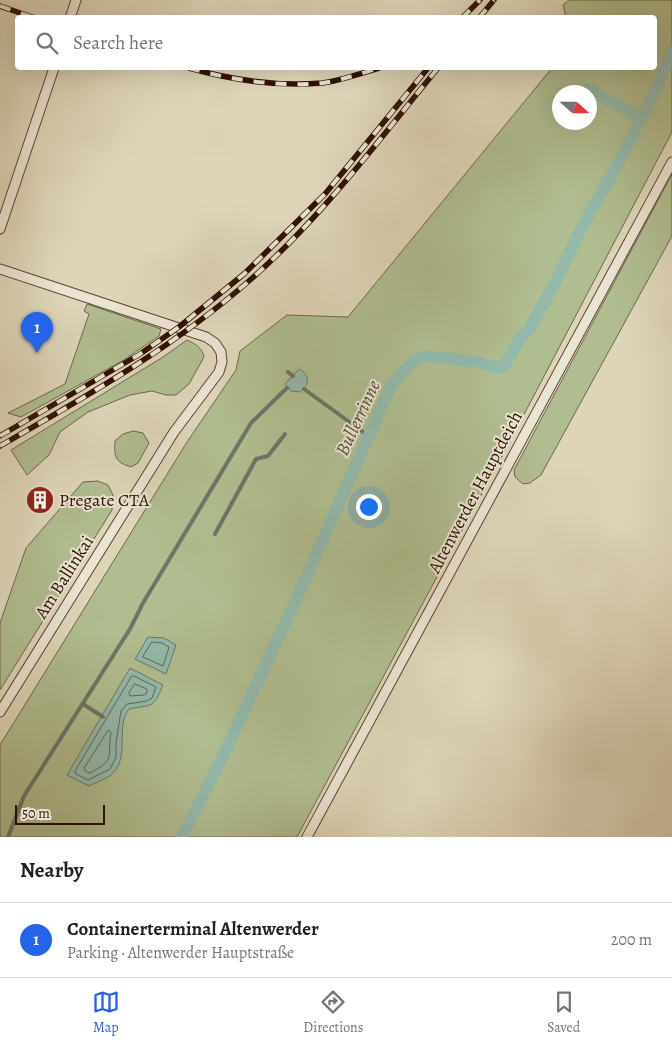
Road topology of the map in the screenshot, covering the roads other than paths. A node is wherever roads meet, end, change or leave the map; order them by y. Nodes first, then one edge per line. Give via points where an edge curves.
1 (76, 0) edge
2 (71, 15) edge
3 (53, 70) edge
4 (672, 162) edge
5 (0, 229) edge
6 (0, 269) edge
7 (0, 712) edge
8 (307, 837) edge

1 - 2 street
3 - 5 street
4 - 8 street, Altenwerder Hauptdeich
6 - 7 street, Am Ballinkai via 206,337 221,352 222,362 219,372 174,432

